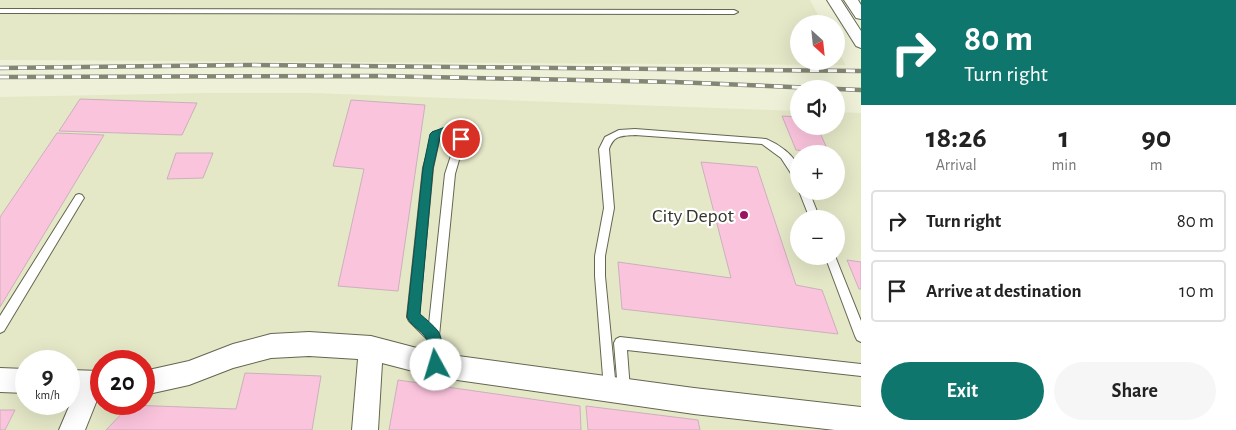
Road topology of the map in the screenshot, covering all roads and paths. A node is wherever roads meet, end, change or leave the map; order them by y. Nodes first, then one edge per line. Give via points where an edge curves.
1 (834, 0) edge
2 (851, 0) edge
3 (0, 10) edge
4 (734, 12) dead end
5 (861, 15) edge
6 (861, 43) edge
7 (790, 162) edge
8 (79, 198) dead end
9 (833, 265) edge
10 (0, 327) edge
11 (433, 336) junction
12 (861, 336) edge
13 (371, 348) junction
14 (436, 365) junction
15 (861, 370) edge
16 (0, 380) edge
17 (15, 381) edge
18 (155, 381) edge
19 (87, 383) edge
20 (617, 390) junction
21 (861, 420) edge
22 (72, 430) edge
23 (365, 430) edge

1 - 6 street
2 - 5 street
3 - 4 lane
7 - 20 lane via 777,147 763,142 635,132 619,133 608,139 604,149 609,208 600,256
8 - 10 lane
9 - 12 lane
11 - 11 lane via 413,317 428,168 436,134 445,131 455,133 461,139 450,174
11 - 14 lane
13 - 14 street
13 - 18 street via 309,344 271,346 233,356 189,374
13 - 23 street
14 - 20 street
15 - 20 lane via 620,343
16 - 17 street
19 - 22 street
20 - 21 street

